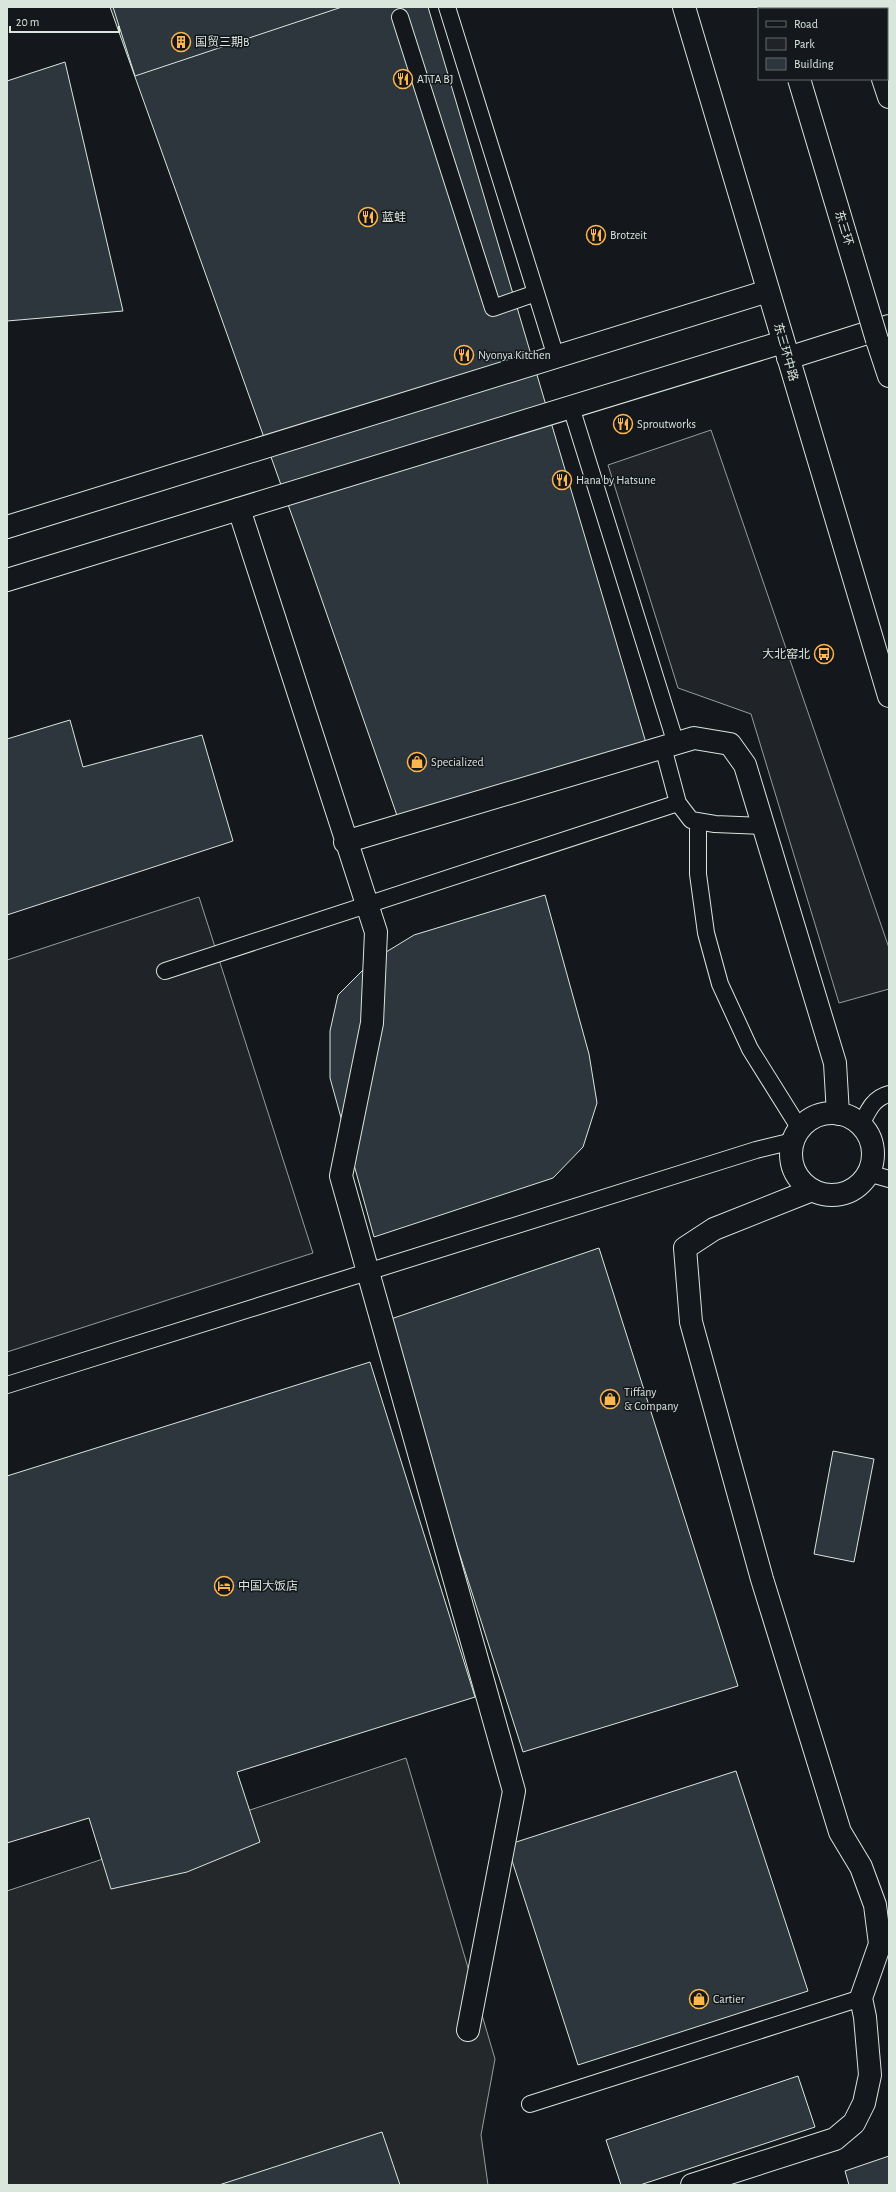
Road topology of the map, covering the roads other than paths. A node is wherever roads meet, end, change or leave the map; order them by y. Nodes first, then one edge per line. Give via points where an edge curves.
1 (447, 7) edge
2 (684, 7) edge
3 (400, 17) dead end
4 (799, 80) edge
5 (883, 80) edge
6 (889, 97) edge
7 (768, 291) junction
8 (536, 293) junction
9 (889, 326) edge
10 (786, 350) junction
11 (556, 357) junction
12 (889, 376) edge
13 (571, 407) junction
14 (239, 509) junction
15 (7, 527) edge
16 (7, 580) edge
17 (889, 696) edge
18 (670, 745) junction
19 (678, 802) junction
20 (698, 822) junction
21 (764, 826) junction
22 (345, 842) junction
23 (366, 905) junction
24 (165, 970) dead end
25 (889, 1094) edge
26 (838, 1114) junction
27 (861, 1126) junction
28 (797, 1135) junction
29 (868, 1173) junction
30 (889, 1179) edge
31 (812, 1190) junction
32 (368, 1272) junction
33 (7, 1385) edge
34 (861, 1998) junction
35 (468, 2030) dead end
36 (530, 2104) dead end
37 (692, 2185) edge

1 - 8 lane
2 - 7 main road, 东三环中路
3 - 8 lane via 493,308
4 - 12 main road, 东三环, bridge
5 - 6 main road
7 - 10 main road, 东三环中路
7 - 11 main road
8 - 11 lane
9 - 10 main road
10 - 13 main road
10 - 17 main road, 东三环中路
11 - 15 main road
13 - 14 main road
13 - 18 lane
14 - 16 main road
14 - 22 main road
18 - 19 lane
18 - 21 main road via 694,738 730,744 745,765
18 - 22 main road
19 - 20 lane via 691,820
19 - 23 lane
20 - 21 lane
20 - 28 lane via 698,874 706,933 720,984 750,1049
21 - 26 main road via 835,1063
22 - 23 main road
23 - 24 lane
23 - 32 main road via 376,932 372,1023 340,1176
25 - 27 lane via 881,1096 872,1104
26 - 27 main road via 850,1118
26 - 28 main road via 824,1115 811,1120
27 - 29 main road via 873,1148
28 - 31 main road via 791,1155 794,1169 801,1181
28 - 32 lane
29 - 30 lane
29 - 31 main road via 860,1184 849,1192 824,1195
31 - 34 main road via 714,1229 685,1248 691,1322 762,1579 840,1832 861,1867 875,1905 880,1944
32 - 33 lane
32 - 35 main road via 514,1791
34 - 36 lane
34 - 37 main road via 870,2075 864,2103 854,2123 835,2139

